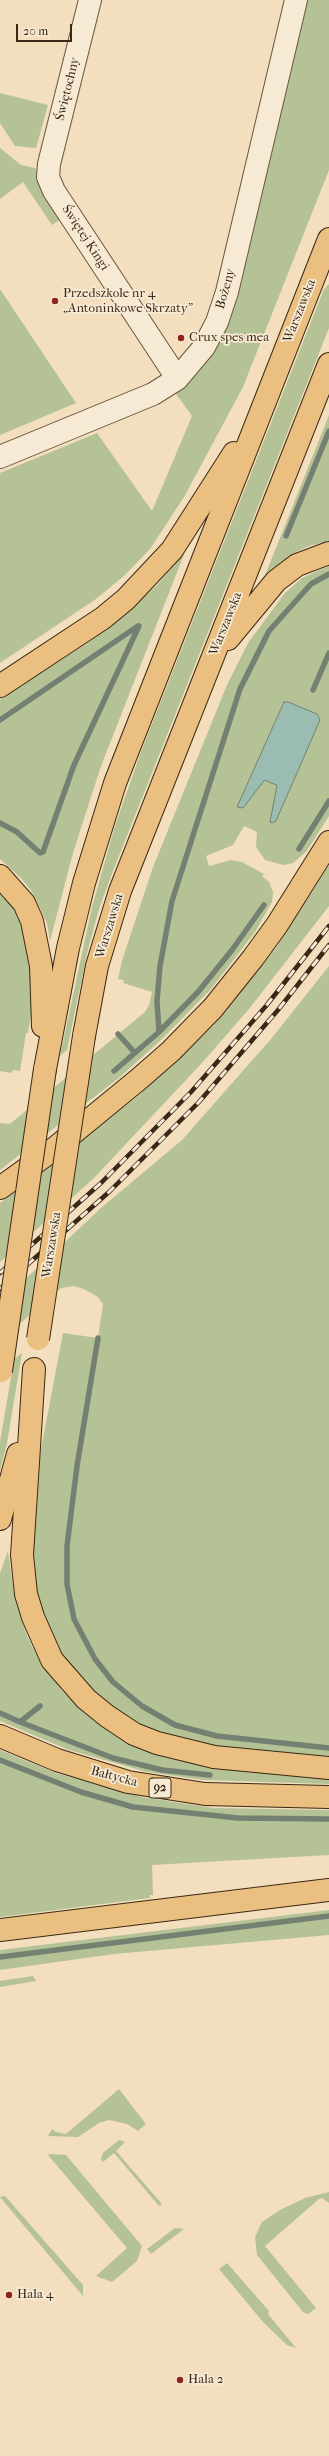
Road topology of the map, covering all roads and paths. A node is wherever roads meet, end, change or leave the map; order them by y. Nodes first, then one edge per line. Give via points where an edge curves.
1 (90, 0) edge
2 (296, 0) edge
3 (48, 177) joint
4 (329, 239) edge
5 (329, 364) edge
6 (177, 378) junction
7 (266, 398) junction
8 (0, 458) edge
9 (329, 553) edge
10 (205, 676) junction
11 (0, 686) edge
12 (329, 842) edge
13 (0, 876) edge
14 (45, 1069) junction
15 (0, 1188) edge
16 (34, 1369) junction
17 (0, 1372) edge
18 (0, 1519) edge
19 (0, 1736) edge
20 (329, 1768) edge
21 (329, 1797) edge
22 (329, 1890) edge
23 (5, 1930) edge

1 - 3 street, Świętochny via 49,164
2 - 6 street, Bożeny via 225,298 207,341
3 - 6 street, Świętej Kingi via 54,191
4 - 7 main road, Warszawska
5 - 10 main road, Warszawska
6 - 8 street, Bożeny via 141,399
7 - 11 main road via 172,550 150,575 103,618
7 - 14 main road, Warszawska via 115,783 69,942
9 - 10 main road via 305,561 276,581 231,634
10 - 16 main road, Warszawska, bridge via 112,915 91,993
12 - 15 main road via 277,925 213,1008 139,1079 50,1152
13 - 14 main road via 24,903 32,921 38,946
14 - 17 main road, Warszawska, bridge
16 - 18 main road, Warszawska via 23,1431
16 - 20 main road via 22,1554 26,1594 52,1660 86,1699 107,1716 134,1734 157,1743 214,1757
19 - 21 main road, Bałtycka / 92 via 57,1760 128,1782 205,1794
22 - 23 main road

